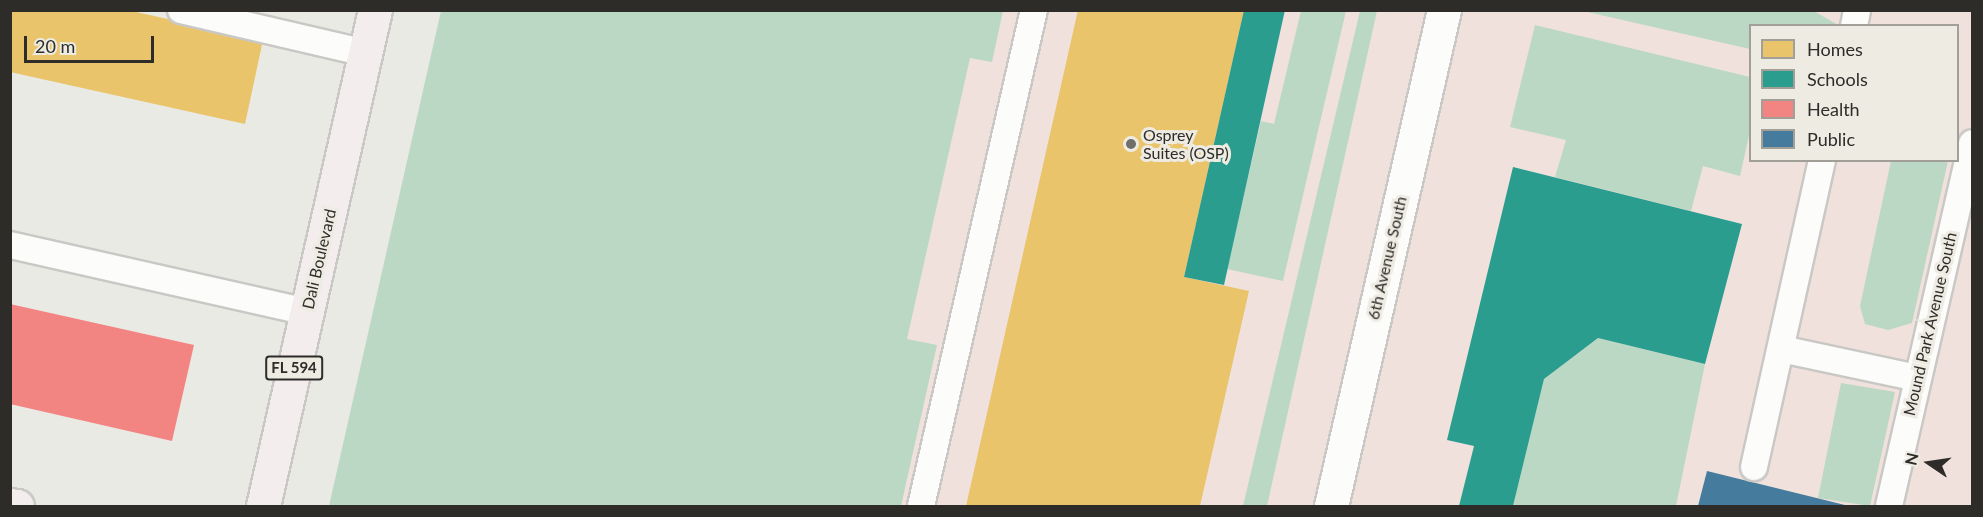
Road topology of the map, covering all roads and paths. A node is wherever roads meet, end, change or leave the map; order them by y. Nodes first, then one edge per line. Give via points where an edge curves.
1 (181, 10) edge
2 (375, 10) edge
3 (1034, 10) edge
4 (1444, 10) edge
5 (366, 53) junction
6 (1972, 142) edge
7 (1822, 162) edge
8 (10, 245) edge
9 (307, 312) junction
10 (1781, 349) junction
11 (1917, 378) junction
12 (1755, 467) dead end
13 (10, 505) edge
14 (17, 507) edge
15 (263, 507) edge
16 (921, 507) edge
17 (1331, 507) edge
18 (1889, 507) edge

1 - 5 lane
2 - 5 main road, Dali Boulevard / FL 594
3 - 16 lane
4 - 17 street, 6th Avenue South
5 - 9 main road, Dali Boulevard / FL 594
6 - 11 lane, Mound Park Avenue South
7 - 10 lane
8 - 9 lane
9 - 15 main road, Dali Boulevard / FL 594
10 - 11 lane
10 - 12 lane
11 - 18 lane, Mound Park Avenue South
13 - 14 main road

